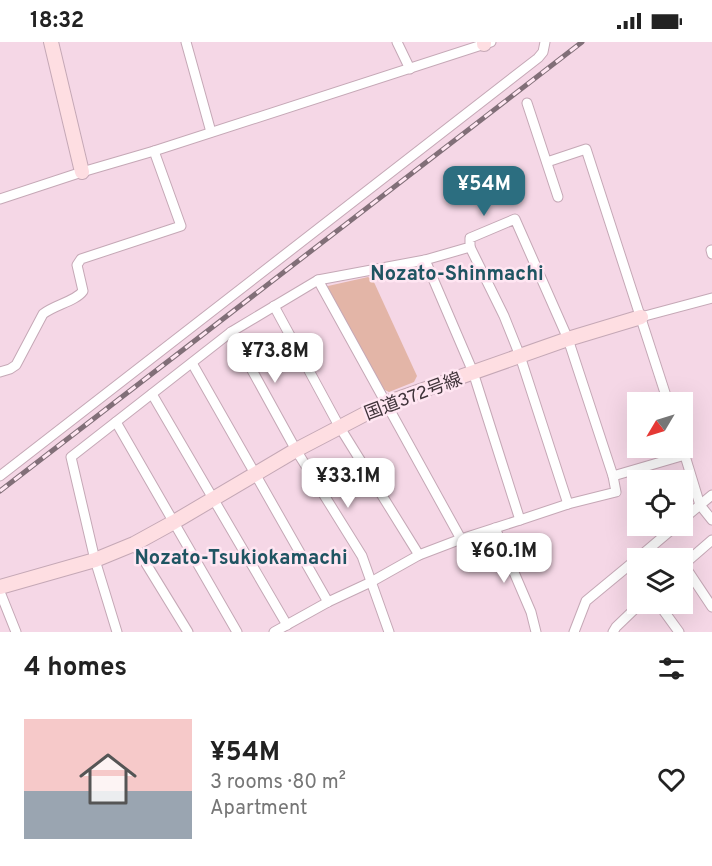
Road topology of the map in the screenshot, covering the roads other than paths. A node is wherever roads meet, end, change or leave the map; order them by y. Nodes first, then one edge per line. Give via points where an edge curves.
1 (51, 42) edge
2 (186, 42) edge
3 (397, 42) edge
4 (545, 42) edge
5 (486, 43) edge
6 (410, 69) junction
7 (527, 103) dead end
8 (211, 132) junction
9 (154, 151) junction
10 (547, 162) junction
11 (82, 172) junction
12 (558, 197) dead end
13 (0, 199) edge
14 (470, 247) junction
15 (424, 260) junction
16 (318, 280) junction
17 (712, 298) edge
18 (274, 306) junction
19 (641, 317) junction
20 (231, 332) junction
21 (568, 339) junction
22 (520, 356) junction
23 (192, 363) junction
24 (0, 372) edge
25 (473, 372) junction
26 (665, 392) edge
27 (152, 394) junction
28 (386, 403) junction
29 (116, 422) junction
30 (339, 426) junction
31 (296, 450) junction
32 (664, 458) edge
33 (686, 458) edge
34 (255, 475) junction
35 (0, 476) edge
36 (613, 476) junction
37 (712, 495) edge
38 (213, 498) junction
39 (568, 504) junction
40 (700, 505) junction
41 (693, 511) edge
42 (520, 520) junction
43 (712, 520) edge
44 (174, 522) junction
45 (495, 528) junction
46 (664, 536) edge
47 (461, 539) junction
48 (712, 540) edge
49 (134, 544) junction
50 (650, 548) edge
51 (419, 555) junction
52 (693, 557) edge
53 (95, 560) junction
54 (627, 567) edge
55 (693, 580) edge
56 (371, 582) junction
57 (0, 589) edge
58 (328, 602) junction
59 (712, 607) edge
60 (630, 614) edge
61 (666, 614) edge
62 (286, 625) junction
63 (614, 631) edge
64 (16, 632) edge
65 (117, 632) edge
66 (188, 632) edge
67 (237, 632) edge
68 (274, 632) edge
69 (389, 632) edge
70 (536, 632) edge
71 (574, 632) edge
72 (679, 632) edge

1 - 11 street
2 - 8 street
3 - 6 street
4 - 35 street via 538,58
5 - 6 street
6 - 8 street
7 - 10 street
8 - 9 street
9 - 11 street
9 - 24 street via 181,226 81,259 76,265 83,291 80,296 43,314 16,365
10 - 12 street
10 - 19 street via 586,150
11 - 13 street
14 - 15 street
14 - 21 street via 470,237 515,219
14 - 22 street
15 - 16 street
15 - 25 street
16 - 18 street
16 - 28 street
17 - 19 street
18 - 20 street
18 - 30 street
19 - 21 street, 国道372号線
19 - 26 street
20 - 23 street
20 - 31 street
21 - 22 street, 国道372号線
21 - 36 street
22 - 25 street, 国道372号線
22 - 39 street
23 - 27 street
23 - 34 street
25 - 28 street, 国道372号線
25 - 42 street
27 - 29 street
27 - 38 street
28 - 30 street, 国道372号線
28 - 47 street
29 - 44 street
29 - 53 street via 71,457
30 - 31 street, 国道372号線
30 - 51 street
31 - 34 street, 国道372号線
31 - 56 street via 362,556
32 - 36 street
33 - 40 street
34 - 38 street, 国道372号線
34 - 58 street
36 - 39 street via 616,492
37 - 40 street
38 - 44 street, 国道372号線
38 - 62 street
39 - 42 street
40 - 41 street
40 - 43 street
42 - 45 street
44 - 49 street, 国道372号線
44 - 67 street
45 - 47 street
45 - 70 street
46 - 50 street
47 - 51 street
48 - 52 street
49 - 53 street, 国道372号線
49 - 66 street
51 - 56 street
53 - 57 street, 国道372号線
53 - 65 street
54 - 71 street via 586,601
55 - 59 street
56 - 58 street
56 - 69 street
57 - 64 street
58 - 62 street
60 - 63 street
61 - 72 street
62 - 68 street

